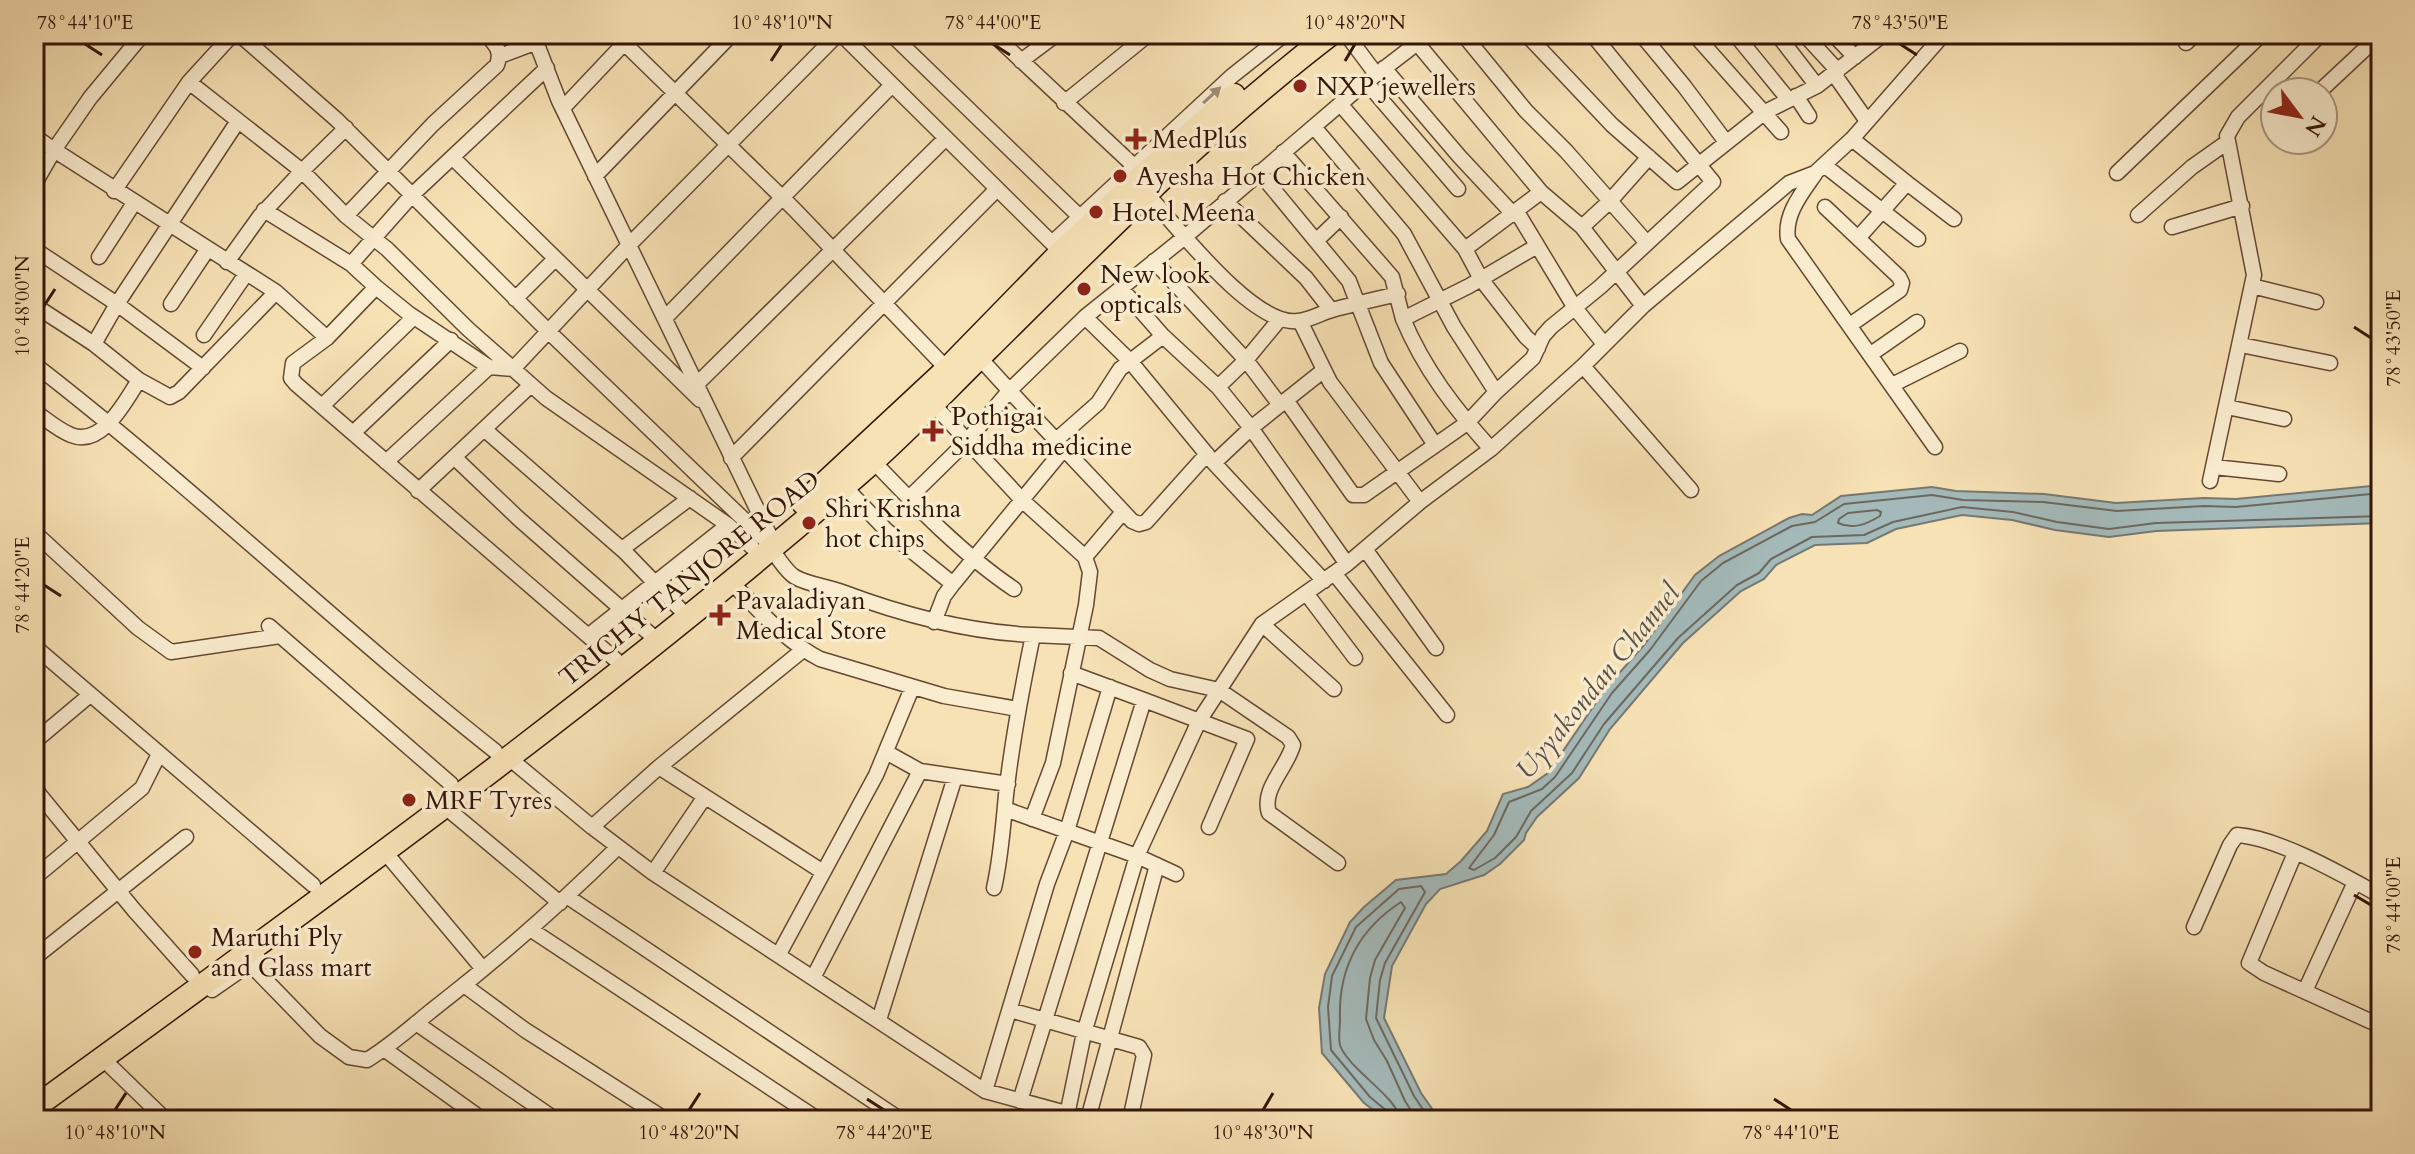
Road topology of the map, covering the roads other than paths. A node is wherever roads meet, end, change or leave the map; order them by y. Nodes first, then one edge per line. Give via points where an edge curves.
1 (143, 34) edge
2 (233, 34) edge
3 (239, 34) edge
4 (486, 34) edge
5 (732, 34) edge
6 (840, 34) edge
7 (891, 34) edge
8 (993, 34) edge
9 (1057, 34) edge
10 (1149, 34) edge
11 (1285, 34) edge
12 (1307, 34) edge
13 (1331, 34) edge
14 (1346, 34) edge
15 (1463, 34) edge
16 (1526, 34) edge
17 (1592, 34) edge
18 (1641, 34) edge
19 (1694, 34) edge
20 (1735, 34) edge
21 (1777, 34) edge
22 (1804, 34) edge
23 (1833, 34) edge
24 (1884, 34) edge
25 (1944, 34) edge
26 (2262, 34) edge
27 (2321, 34) edge
28 (2381, 34) edge
29 (535, 38) edge
30 (629, 39) edge
31 (1423, 39) edge
32 (500, 56) junction
33 (1855, 57) junction
34 (1021, 61) junction
35 (547, 68) junction
36 (1836, 72) junction
37 (1375, 75) junction
38 (2336, 76) edge
39 (189, 82) junction
40 (892, 85) junction
41 (1817, 86) junction
42 (675, 93) junction
43 (1792, 98) junction
44 (1064, 103) junction
45 (1341, 105) junction
46 (563, 108) junction
47 (1765, 112) junction
48 (1809, 116) dead end
49 (238, 121) junction
50 (1867, 121) junction
51 (1314, 127) junction
52 (346, 128) junction
53 (1781, 132) dead end
54 (34, 136) edge
55 (946, 138) junction
56 (1852, 139) junction
57 (1726, 142) junction
58 (2226, 143) junction
59 (729, 145) junction
60 (54, 150) junction
61 (1283, 152) junction
62 (1649, 157) junction
63 (453, 158) junction
64 (1697, 164) junction
65 (1134, 166) junction
66 (1820, 169) junction
67 (302, 171) junction
68 (389, 171) junction
69 (1259, 172) junction
70 (2117, 173) dead end
71 (595, 176) junction
72 (1907, 183) junction
73 (34, 185) edge
74 (997, 189) junction
75 (1458, 189) dead end
76 (114, 191) junction
77 (1541, 192) junction
78 (1147, 194) junction
79 (412, 195) junction
80 (782, 197) junction
81 (1225, 201) junction
82 (1610, 201) junction
83 (134, 203) junction
84 (2242, 206) junction
85 (1825, 207) dead end
86 (1882, 209) junction
87 (264, 210) junction
88 (1515, 213) junction
89 (2138, 215) dead end
90 (346, 216) junction
91 (1080, 217) junction
92 (1341, 217) junction
93 (1954, 219) dead end
94 (169, 225) junction
95 (1582, 227) junction
96 (2172, 227) dead end
97 (1186, 236) junction
98 (1859, 237) junction
99 (373, 238) junction
100 (1918, 239) dead end
101 (1316, 241) junction
102 (1647, 243) junction
103 (629, 245) junction
104 (1537, 246) junction
105 (1056, 248) junction
106 (34, 249) edge
107 (1465, 249) junction
108 (207, 250) junction
109 (833, 250) junction
110 (99, 257) dead end
111 (554, 260) junction
112 (1154, 261) junction
113 (227, 262) junction
114 (351, 264) junction
115 (1615, 272) junction
116 (246, 274) junction
117 (1481, 279) junction
118 (2252, 286) junction
119 (376, 287) junction
120 (1121, 288) junction
121 (587, 290) junction
122 (276, 292) junction
123 (1398, 294) junction
124 (515, 299) junction
125 (1441, 299) junction
126 (2316, 302) dead end
127 (883, 303) junction
128 (1359, 303) junction
129 (117, 304) junction
130 (171, 304) dead end
131 (34, 305) edge
132 (1643, 306) junction
133 (1575, 308) junction
134 (1331, 310) junction
135 (414, 317) junction
136 (1085, 317) junction
137 (665, 318) junction
138 (1403, 319) junction
139 (1279, 320) junction
140 (1300, 321) junction
141 (1917, 322) dead end
142 (1850, 325) junction
143 (549, 332) junction
144 (204, 335) dead end
145 (1163, 336) junction
146 (327, 338) junction
147 (451, 340) junction
148 (94, 344) junction
149 (1604, 344) junction
150 (2241, 345) junction
151 (1538, 348) junction
152 (1960, 351) dead end
153 (1871, 354) junction
154 (979, 357) junction
155 (1246, 360) junction
156 (1130, 361) junction
157 (2330, 363) dead end
158 (34, 364) edge
159 (1583, 366) junction
160 (489, 367) junction
161 (203, 368) junction
162 (513, 369) junction
163 (947, 369) junction
164 (1324, 370) junction
165 (139, 380) junction
166 (697, 384) junction
167 (531, 385) junction
168 (1892, 385) junction
169 (1218, 387) junction
170 (1009, 391) junction
171 (1496, 392) junction
172 (1283, 402) junction
173 (933, 404) junction
174 (323, 405) junction
175 (2227, 407) junction
176 (709, 409) junction
177 (34, 411) edge
178 (2284, 419) dead end
179 (111, 423) junction
180 (1467, 423) junction
181 (1251, 428) junction
182 (484, 429) junction
183 (353, 433) junction
184 (967, 441) junction
185 (1435, 445) junction
186 (1059, 446) junction
187 (1935, 447) dead end
188 (1491, 449) junction
189 (454, 457) junction
190 (731, 458) junction
191 (1211, 458) junction
192 (873, 461) junction
193 (386, 462) junction
194 (1396, 472) junction
195 (2279, 474) dead end
196 (844, 486) junction
197 (1691, 490) dead end
198 (418, 491) junction
199 (690, 498) junction
200 (909, 498) junction
201 (1023, 501) junction
202 (1420, 502) junction
203 (1123, 512) junction
204 (728, 525) junction
205 (34, 532) edge
206 (766, 543) junction
207 (622, 549) junction
208 (1365, 549) junction
209 (1085, 557) junction
210 (974, 558) junction
211 (1347, 564) junction
212 (1329, 577) junction
213 (731, 582) junction
214 (656, 584) junction
215 (953, 584) junction
216 (1014, 589) dead end
217 (1306, 593) junction
218 (624, 609) junction
219 (680, 609) junction
220 (934, 622) junction
221 (1262, 624) junction
222 (650, 634) junction
223 (1033, 635) junction
224 (588, 636) junction
225 (1079, 636) junction
226 (1436, 648) dead end
227 (35, 649) edge
228 (803, 650) junction
229 (1355, 658) dead end
230 (616, 660) junction
231 (1071, 673) junction
232 (1110, 687) junction
233 (912, 688) junction
234 (1334, 689) dead end
235 (1219, 690) junction
236 (90, 695) junction
237 (1144, 700) junction
238 (1018, 709) junction
239 (1447, 715) dead end
240 (1199, 721) junction
241 (34, 742) edge
242 (886, 752) junction
243 (159, 754) junction
244 (502, 754) junction
245 (659, 767) junction
246 (920, 771) junction
247 (955, 777) junction
248 (451, 784) junction
249 (1008, 784) junction
250 (34, 788) edge
251 (704, 798) junction
252 (444, 806) junction
253 (1005, 809) junction
254 (1032, 819) junction
255 (592, 827) junction
256 (1209, 827) dead end
257 (1067, 831) junction
258 (186, 837) dead end
259 (78, 842) junction
260 (1099, 842) junction
261 (618, 847) junction
262 (384, 851) junction
263 (2295, 853) junction
264 (1137, 856) junction
265 (1338, 863) dead end
266 (1157, 865) junction
267 (823, 872) junction
268 (653, 873) junction
269 (1176, 874) dead end
270 (34, 878) edge
271 (2355, 882) junction
272 (313, 885) junction
273 (994, 888) dead end
274 (117, 890) junction
275 (2381, 896) edge
276 (564, 900) junction
277 (299, 914) junction
278 (2194, 927) dead end
279 (530, 929) junction
280 (779, 954) junction
281 (34, 958) edge
282 (250, 964) junction
283 (483, 969) junction
284 (192, 975) junction
285 (814, 976) junction
286 (464, 985) junction
287 (2305, 991) junction
288 (172, 1007) junction
289 (1010, 1010) junction
290 (879, 1020) junction
291 (1044, 1021) junction
292 (416, 1023) junction
293 (2381, 1026) edge
294 (1084, 1033) junction
295 (1109, 1039) junction
296 (384, 1049) junction
297 (102, 1058) junction
298 (985, 1091) junction
299 (34, 1093) edge
300 (1020, 1101) junction
301 (34, 1108) edge
302 (1066, 1117) edge
303 (166, 1120) edge
304 (483, 1120) edge
305 (556, 1120) edge
306 (666, 1120) edge
307 (819, 1120) edge
308 (901, 1120) edge
309 (1090, 1120) edge
310 (1130, 1120) edge

1 - 60 street
2 - 39 street
3 - 52 street
4 - 32 street
5 - 42 street
6 - 40 street
6 - 59 street
7 - 91 street
8 - 34 street
9 - 34 street
10 - 44 street
65 -> 11 street
12 - 105 highway, TRICHY TANJORE ROAD
13 - 78 highway, TRICHY TANJORE ROAD
14 - 37 street
15 - 82 street
16 - 62 street
17 - 64 street
18 - 57 street
19 - 47 street
20 - 43 street
21 - 41 street
22 - 36 street
23 - 33 street
24 - 33 street
25 - 50 street
26 - 70 street
27 - 58 street via 2238,117
28 - 38 street
29 - 32 street
29 - 35 street
30 - 42 street
30 - 46 street
31 - 37 street
31 - 77 street
32 - 68 street via 497,65
33 - 36 street
34 - 44 street
35 - 46 street
35 - 63 street
36 - 41 street
36 - 50 street
37 - 45 street
37 - 75 street
37 - 88 street
39 - 49 street
39 - 76 street
40 - 55 street
40 - 80 street
41 - 43 street
42 - 59 street
42 - 71 street
43 - 47 street
43 - 48 street
44 - 65 street
45 - 51 street
45 - 107 street
46 - 71 street
47 - 53 street
47 - 57 street
49 - 67 street
49 - 94 street
50 - 56 street
51 - 61 street
51 - 125 street via 1404,234
52 - 67 street
52 - 68 street
54 - 60 street
55 - 74 street
55 - 109 street
56 - 66 street
56 - 72 street
57 - 64 street
58 - 84 street
58 - 89 street
59 - 80 street
59 - 103 street
60 - 73 street
60 - 76 street
61 - 69 street
61 - 92 street
62 - 64 street via 1677,182
62 - 82 street
63 - 79 street
63 - 111 street
64 - 102 street via 1713,182
65 - 91 street
66 - 86 street
66 - 132 street via 1789,183
66 - 142 street via 1792,209 1788,239
67 - 87 street
67 - 90 street
68 - 79 street
68 - 90 street
69 - 81 street
69 - 101 street
71 - 103 street
72 - 86 street
72 - 93 street
74 - 105 street
74 - 127 street
76 - 83 street
77 - 88 street
77 - 95 street
78 - 97 street
78 - 154 highway, TRICHY TANJORE ROAD
79 - 99 street
79 - 124 street
80 - 109 street
80 - 137 street
81 - 97 street
81 - 134 street via 1306,278
82 - 95 street
82 - 102 street
83 - 94 street
83 - 110 street
84 - 96 street
84 - 118 street via 2255,267
85 - 98 street
86 - 98 street
86 - 100 street
87 - 113 street
87 - 114 street
88 - 104 street
88 - 107 street
90 - 99 street
91 - 105 street
92 - 101 street
92 - 123 street via 1392,277
94 - 108 street
94 - 129 street
95 - 115 street
97 - 112 street
97 - 139 street via 1228,283
98 - 142 street via 1902,283 1900,290
99 - 114 street
99 - 162 street
101 - 128 street via 1349,281
102 - 115 street
103 - 121 street
103 - 137 street
104 - 117 street
104 - 133 street
105 - 163 highway, TRICHY TANJORE ROAD
106 - 129 street
107 - 117 street
108 - 113 street
108 - 130 street
109 - 127 street
109 - 166 street
111 - 121 street
111 - 124 street
112 - 120 street
112 - 155 street
113 - 116 street
114 - 119 street
115 - 132 street
115 - 133 street
116 - 122 street
116 - 144 street
117 - 125 street
117 - 151 street
118 - 126 street
118 - 150 street
119 - 135 street
119 - 146 street
120 - 136 street
120 - 145 street
121 - 143 street
121 - 176 street
122 - 146 street
122 - 161 street
123 - 128 street
123 - 138 street
124 - 143 street
125 - 138 street
125 - 171 street
127 - 163 street
127 - 190 street
128 - 134 street
128 - 185 street via 1381,363
129 - 148 street
129 - 161 street
131 - 148 street
132 - 149 street
133 - 149 street
133 - 151 street via 1543,336
134 - 140 street
135 - 147 street
135 - 174 street
136 - 156 street
136 - 170 street
137 - 166 street
138 - 180 street via 1419,357
139 - 140 street
139 - 155 street
140 - 164 street
141 - 153 street
142 - 153 street
143 - 162 street
143 - 206 street
145 - 156 street
145 - 169 street
146 - 174 street via 291,370 296,384
147 - 160 street
147 - 183 street
148 - 165 street
149 - 159 street
150 - 157 street
150 - 175 street
151 - 171 street via 1524,369
152 - 168 street
153 - 168 street
154 - 170 street
154 - 173 highway, TRICHY TANJORE ROAD
155 - 169 street
155 - 172 street
156 - 186 street
156 - 191 street
158 - 179 street
159 - 188 street
159 - 197 street
160 - 162 street
160 - 193 street
161 - 165 street via 170,397
162 - 167 street
163 - 206 highway, TRICHY TANJORE ROAD
164 - 172 street
164 - 194 street
165 - 179 street
166 - 176 street
167 - 182 street
167 - 199 street
168 - 187 street
169 - 181 street
170 - 184 street
170 - 186 street
171 - 180 street
172 - 181 street
172 - 194 street via 1353,495 1364,495
173 - 184 street
173 - 192 highway, TRICHY TANJORE ROAD
174 - 183 street
175 - 178 street
175 - 195 street via 2212,474
176 - 190 street
177 - 179 street via 72,436 90,435
179 - 244 street
180 - 185 street
180 - 188 street
181 - 191 street
181 - 211 street
182 - 189 street
182 - 207 street
183 - 193 street
184 - 200 street
184 - 201 street
185 - 194 street
186 - 201 street
186 - 203 street
188 - 202 street
189 - 198 street
189 - 218 street
190 - 206 street
191 - 203 street via 1146,522 1132,521
191 - 212 street
192 - 196 highway, TRICHY TANJORE ROAD
192 - 200 street
193 - 198 street
194 - 202 street
196 - 206 highway, TRICHY TANJORE ROAD
196 - 215 street via 887,531
198 - 224 street
199 - 204 street
199 - 207 street
200 - 210 street
201 - 209 street
201 - 210 street
202 - 208 street
203 - 209 street
204 - 206 street
204 - 214 street
205 - 248 street via 171,652 274,631
206 - 213 highway, TRICHY TANJORE ROAD
206 - 219 highway, TRICHY TANJORE ROAD
206 - 220 street via 793,577
207 - 214 street
208 - 211 street
208 - 226 street
209 - 225 street via 1090,572
210 - 215 street
210 - 216 street
211 - 212 street
212 - 217 street
212 - 239 street
213 - 228 street
213 - 244 highway, TRICHY TANJORE ROAD via 599,691
214 - 218 street
214 - 219 street
215 - 220 street
217 - 221 street
217 - 229 street
218 - 222 street
218 - 224 street
219 - 222 highway, TRICHY TANJORE ROAD
220 - 223 street
221 - 234 street
221 - 235 street
222 - 230 highway, TRICHY TANJORE ROAD
223 - 225 street
223 - 238 street
224 - 230 street
225 - 231 street
225 - 235 street via 1099,638 1170,679
227 - 236 street
228 - 233 street
228 - 245 street
230 - 244 highway, TRICHY TANJORE ROAD
231 - 232 street
231 - 254 street via 1053,763
232 - 237 street
232 - 257 street
233 - 238 street
233 - 242 street
235 - 240 street
235 - 265 street via 1288,737 1293,745 1290,757 1267,795 1269,813
236 - 241 street
236 - 243 street
237 - 240 street
237 - 260 street
238 - 249 street
240 - 256 street via 1247,739
240 - 264 street
242 - 246 street
242 - 267 street
243 - 259 street via 142,788
243 - 272 street
244 - 248 highway, TRICHY TANJORE ROAD
244 - 252 highway, TRICHY TANJORE ROAD
244 - 255 street
245 - 251 street
245 - 255 street
246 - 247 street
246 - 285 street
247 - 249 street
247 - 290 street
248 - 272 highway, TRICHY TANJORE ROAD
249 - 253 street
250 - 259 street
251 - 267 street
251 - 268 street
252 - 262 highway, TRICHY TANJORE ROAD
252 - 276 street
253 - 254 street
253 - 273 street
254 - 257 street
255 - 261 street
257 - 260 street
257 - 289 street
258 - 274 street
259 - 270 street
259 - 274 street
260 - 264 street
260 - 291 street
261 - 268 street
261 - 276 street
262 - 277 highway, TRICHY TANJORE ROAD
262 - 283 street
263 - 271 street
263 - 278 street via 2237,835
263 - 287 street via 2249,963
264 - 266 street
264 - 294 street
266 - 269 street
266 - 295 street
267 - 280 street
268 - 280 street
271 - 275 street
271 - 287 street
272 - 284 highway, TRICHY TANJORE ROAD
274 - 281 street
274 - 284 street
276 - 279 street
276 - 308 street
277 - 282 street
277 - 288 highway, TRICHY TANJORE ROAD
279 - 283 street
279 - 307 street
280 - 285 street
282 - 288 street via 196,999
282 - 296 street via 320,1036 349,1057 367,1060
283 - 286 street
284 - 299 highway, TRICHY TANJORE ROAD
285 - 290 street
286 - 292 street
286 - 306 street
287 - 293 street
288 - 297 highway, TRICHY TANJORE ROAD
289 - 291 street
289 - 298 street
290 - 298 street
291 - 294 street
291 - 300 street
292 - 296 street
292 - 305 street
294 - 295 street
294 - 302 street
295 - 309 street
295 - 310 street via 1143,1050
296 - 304 street
297 - 301 highway, TRICHY TANJORE ROAD
297 - 303 street
298 - 300 street
300 - 302 street
302 - 309 street

